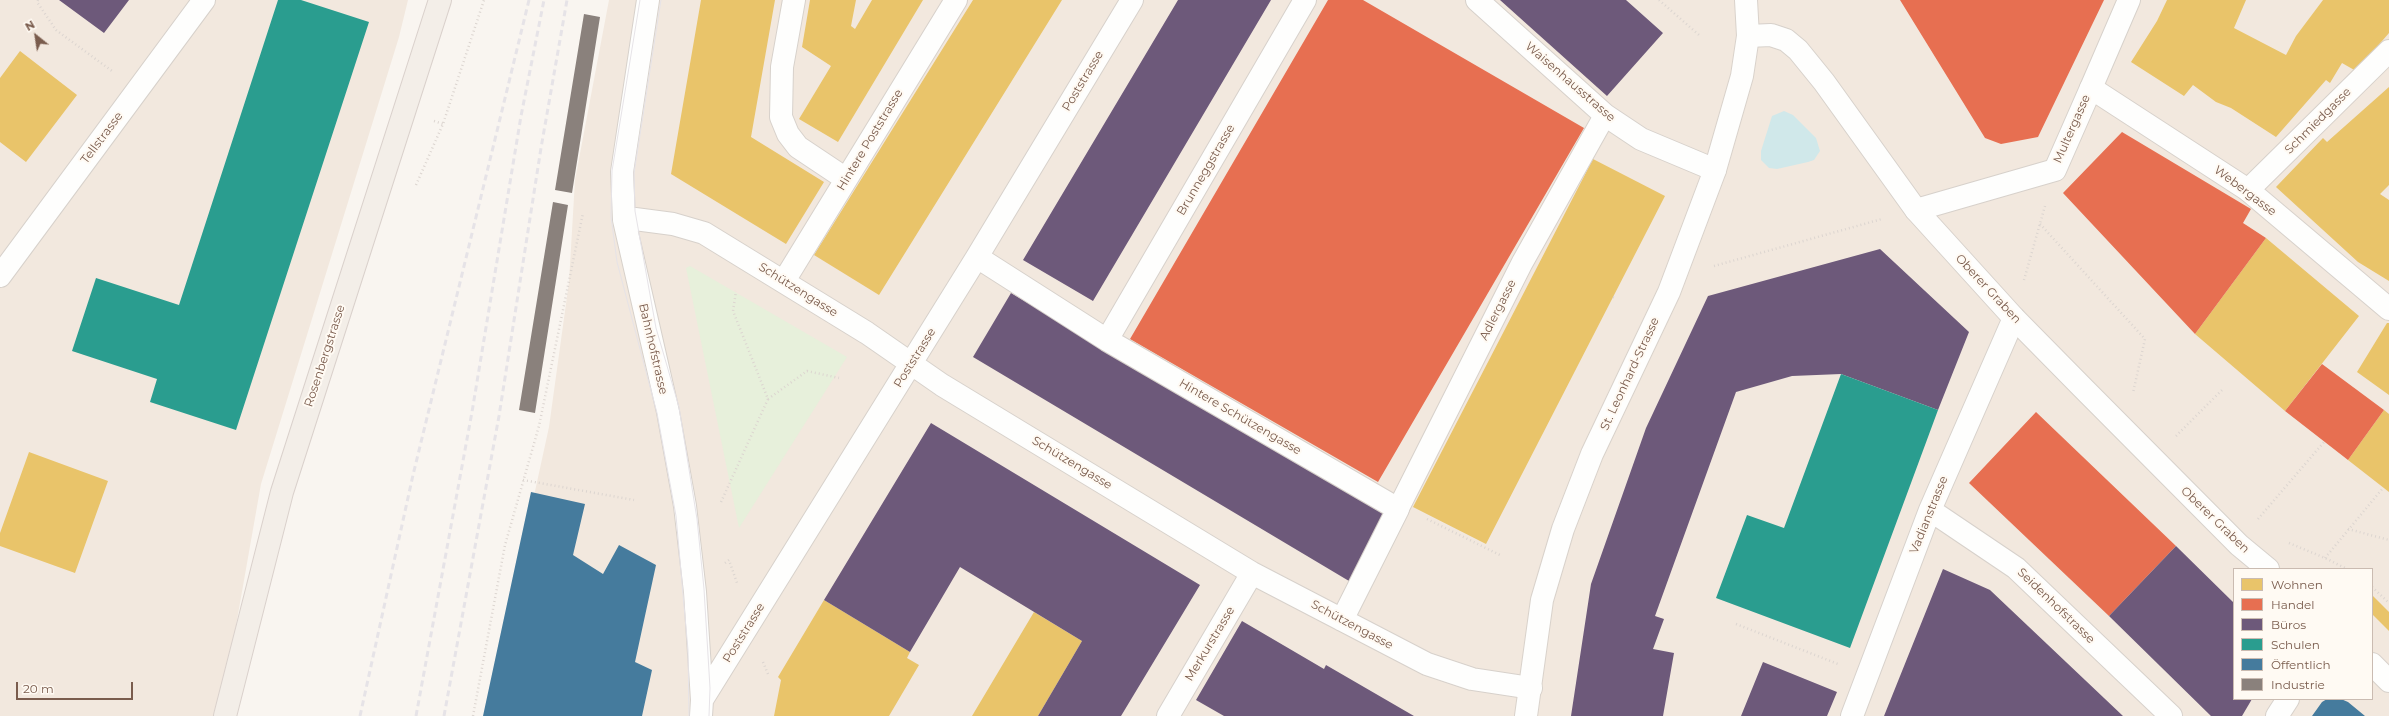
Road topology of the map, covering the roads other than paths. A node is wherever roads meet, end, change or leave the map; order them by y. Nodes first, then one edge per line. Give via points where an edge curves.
1 (204, 0) edge
2 (440, 0) edge
3 (648, 0) edge
4 (794, 0) edge
5 (956, 0) edge
6 (1132, 0) edge
7 (1305, 0) edge
8 (1477, 0) edge
9 (1746, 0) edge
10 (2129, 0) edge
11 (1748, 36) junction
12 (2389, 51) edge
13 (2091, 88) junction
14 (1605, 115) junction
15 (1715, 170) junction
16 (846, 178) junction
17 (2248, 190) junction
18 (1916, 210) junction
19 (624, 220) junction
20 (977, 257) junction
21 (0, 276) edge
22 (784, 281) junction
23 (2389, 308) edge
24 (2014, 318) junction
25 (1107, 340) junction
26 (911, 364) junction
27 (1398, 509) junction
28 (1930, 510) junction
29 (2267, 568) edge
30 (1252, 573) junction
31 (1342, 620) junction
32 (2373, 665) edge
33 (2389, 681) edge
34 (1531, 688) junction
35 (2287, 700) edge
36 (701, 708) edge
37 (225, 716) edge
38 (1168, 716) edge
39 (1526, 716) edge
40 (1852, 716) edge
41 (2171, 716) edge
42 (2277, 716) edge

1 - 21 street, Tellstrasse
2 - 37 main road, Rosenbergstrasse via 282,492
3 - 19 street, Bahnhofstrasse via 622,172
4 - 16 street via 782,67 781,117 788,134 798,147
5 - 16 street, Hintere Poststrasse
6 - 20 street, Poststrasse
7 - 25 street, Brunneggstrasse
8 - 14 street, Waisenhausstrasse
9 - 11 street
10 - 13 street, Multergasse
11 - 15 street, St. Leonhard-Strasse via 1736,100
11 - 18 street, Oberer Graben via 1771,35 1786,40 1798,50
12 - 17 street, Schmiedgasse
13 - 17 street, Webergasse
13 - 18 street, Multergasse via 2055,170
14 - 15 street, Waisenhausstrasse via 1641,139
14 - 27 lane, Adlergasse via 1522,263
15 - 34 street, St. Leonhard-Strasse via 1675,276 1589,461 1562,529 1542,600
16 - 22 street, Hintere Poststrasse
17 - 23 street, Webergasse
18 - 24 street, Oberer Graben
19 - 22 street, Schützengasse via 673,224 704,233
19 - 36 street, Bahnhofstrasse via 668,412 685,506 694,583
20 - 25 street, Hintere Schützengasse
20 - 26 street, Poststrasse
22 - 26 street, Schützengasse
24 - 28 street, Vadianstrasse
24 - 29 street, Oberer Graben via 2239,545
25 - 27 street, Hintere Schützengasse
26 - 30 street, Schützengasse
26 - 36 street, Poststrasse
27 - 31 street
28 - 40 street, Vadianstrasse
28 - 41 street, Seidenhofstrasse via 2016,568
30 - 31 street, Schützengasse
30 - 38 street, Merkurstrasse
31 - 34 street, Schützengasse via 1427,664 1460,676
32 - 33 street
34 - 39 street, St. Leonhard-Strasse
35 - 42 street

